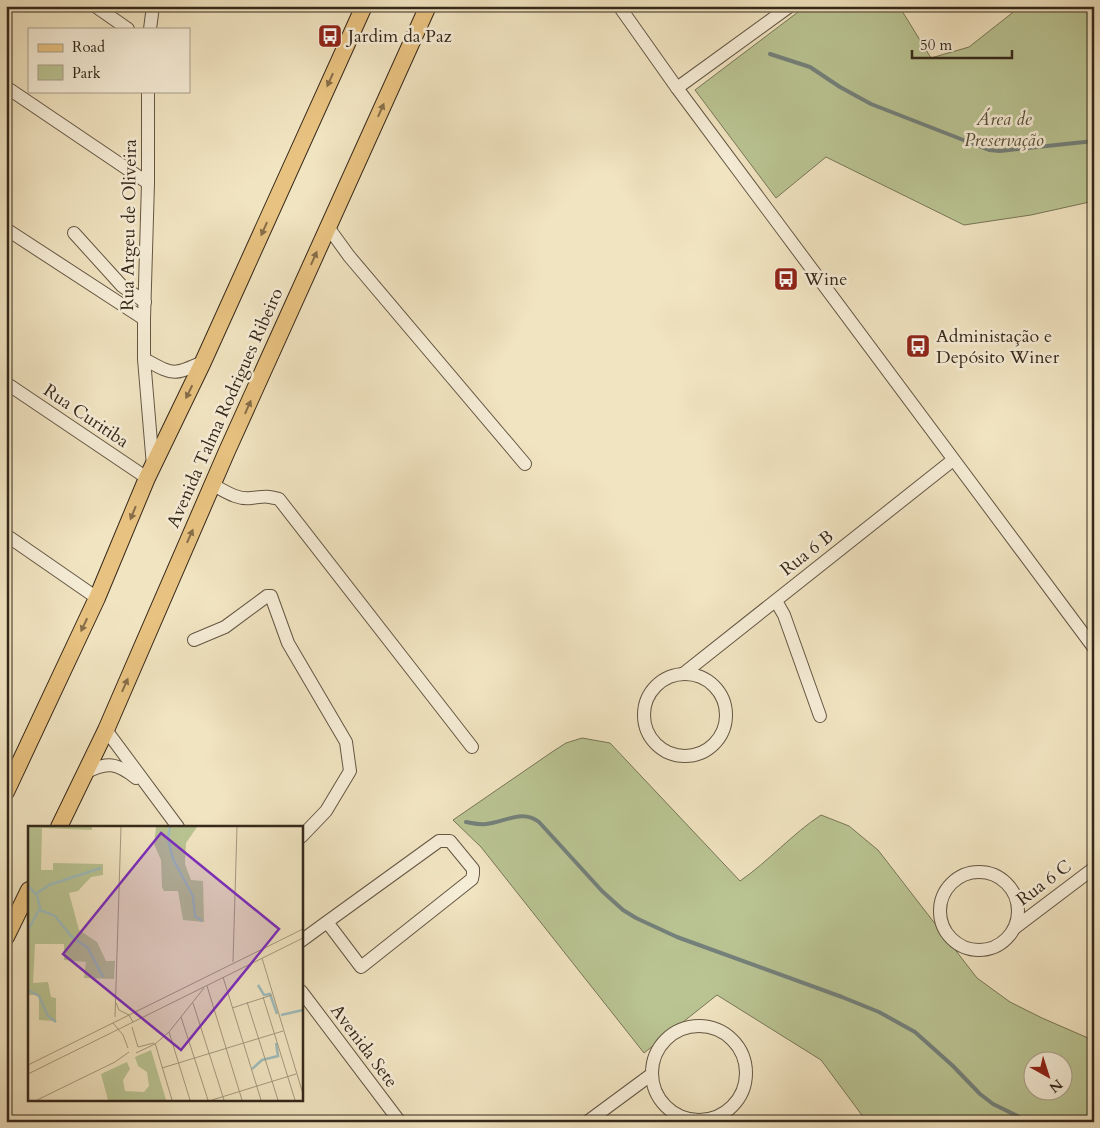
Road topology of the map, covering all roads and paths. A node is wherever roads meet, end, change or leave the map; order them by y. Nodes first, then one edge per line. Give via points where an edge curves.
1 (95, 6) edge
2 (153, 6) edge
3 (364, 6) edge
4 (428, 6) edge
5 (619, 6) edge
6 (790, 6) edge
7 (127, 28) edge
8 (150, 28) edge
9 (6, 87) edge
10 (677, 88) junction
11 (148, 92) edge
12 (148, 184) junction
13 (328, 227) junction
14 (6, 229) edge
15 (74, 233) dead end
16 (144, 302) junction
17 (144, 318) junction
18 (144, 359) junction
19 (203, 362) junction
20 (6, 383) edge
21 (953, 460) junction
22 (525, 464) dead end
23 (150, 472) junction
24 (213, 485) junction
25 (6, 535) edge
26 (97, 598) junction
27 (776, 601) junction
28 (194, 640) dead end
29 (1094, 648) edge
30 (683, 674) junction
31 (820, 716) dead end
32 (106, 730) junction
33 (472, 747) dead end
34 (85, 772) junction
35 (150, 789) junction
36 (6, 792) edge
37 (59, 826) edge
38 (177, 826) edge
39 (302, 836) edge
40 (1094, 868) edge
41 (28, 892) edge
42 (327, 922) junction
43 (1016, 926) junction
44 (6, 937) edge
45 (302, 940) edge
46 (302, 992) edge
47 (652, 1074) junction
48 (400, 1122) edge
49 (587, 1122) edge

1 - 7 street
2 - 8 street
3 -> 19 main road
13 -> 4 main road, Avenida Talma Rodrigues Ribeiro
5 - 10 street
6 - 10 street
9 - 12 street
10 - 21 street
11 - 12 street, Rua Argeu de Oliveira
12 - 16 street, Rua Argeu de Oliveira
13 - 22 street
24 -> 13 main road, Avenida Talma Rodrigues Ribeiro
14 - 17 street
15 - 16 street via 122,286
16 - 17 street, Rua Argeu de Oliveira
17 - 18 street, Rua Argeu de Oliveira
18 - 19 street via 173,373 183,372
18 - 23 street, Rua Argeu de Oliveira
19 -> 23 main road
20 - 23 street, Rua Curitiba
21 - 27 street, Rua 6 B
21 - 29 street
23 -> 26 main road
32 -> 24 main road, Avenida Talma Rodrigues Ribeiro
24 - 33 street via 233,496 250,499 266,495 279,499
25 - 26 street
26 -> 36 main road
27 - 30 street, Rua 6 B
27 - 31 street
28 - 39 street via 224,627 267,596 272,596 288,642 346,742 350,771 326,811
30 - 30 street, Rua 6 B via 670,676 659,683 645,706 644,720 656,744 666,751 693,755 716,741 726,716 724,703 709,681
32 - 34 main road, Avenida Talma Rodrigues Ribeiro
32 - 35 street
34 - 35 street via 100,765 122,767
34 - 37 main road, Avenida Talma Rodrigues Ribeiro
35 - 38 street
40 - 43 street, Rua 6 C
41 - 44 main road
42 - 42 street via 439,841 450,841 473,869 472,878 361,966
42 - 45 street
43 - 43 street, Rua 6 C via 1018,901 1004,880 993,874 980,872 956,879 941,900 942,926 949,938 960,946 972,950 998,946 1009,938
46 - 48 street, Avenida Sete
47 - 47 street via 654,1087 667,1107 677,1115 701,1120 713,1118 734,1105 746,1083 747,1071 745,1059 732,1038 710,1026 698,1025 680,1030 665,1040 653,1062
47 - 49 street

